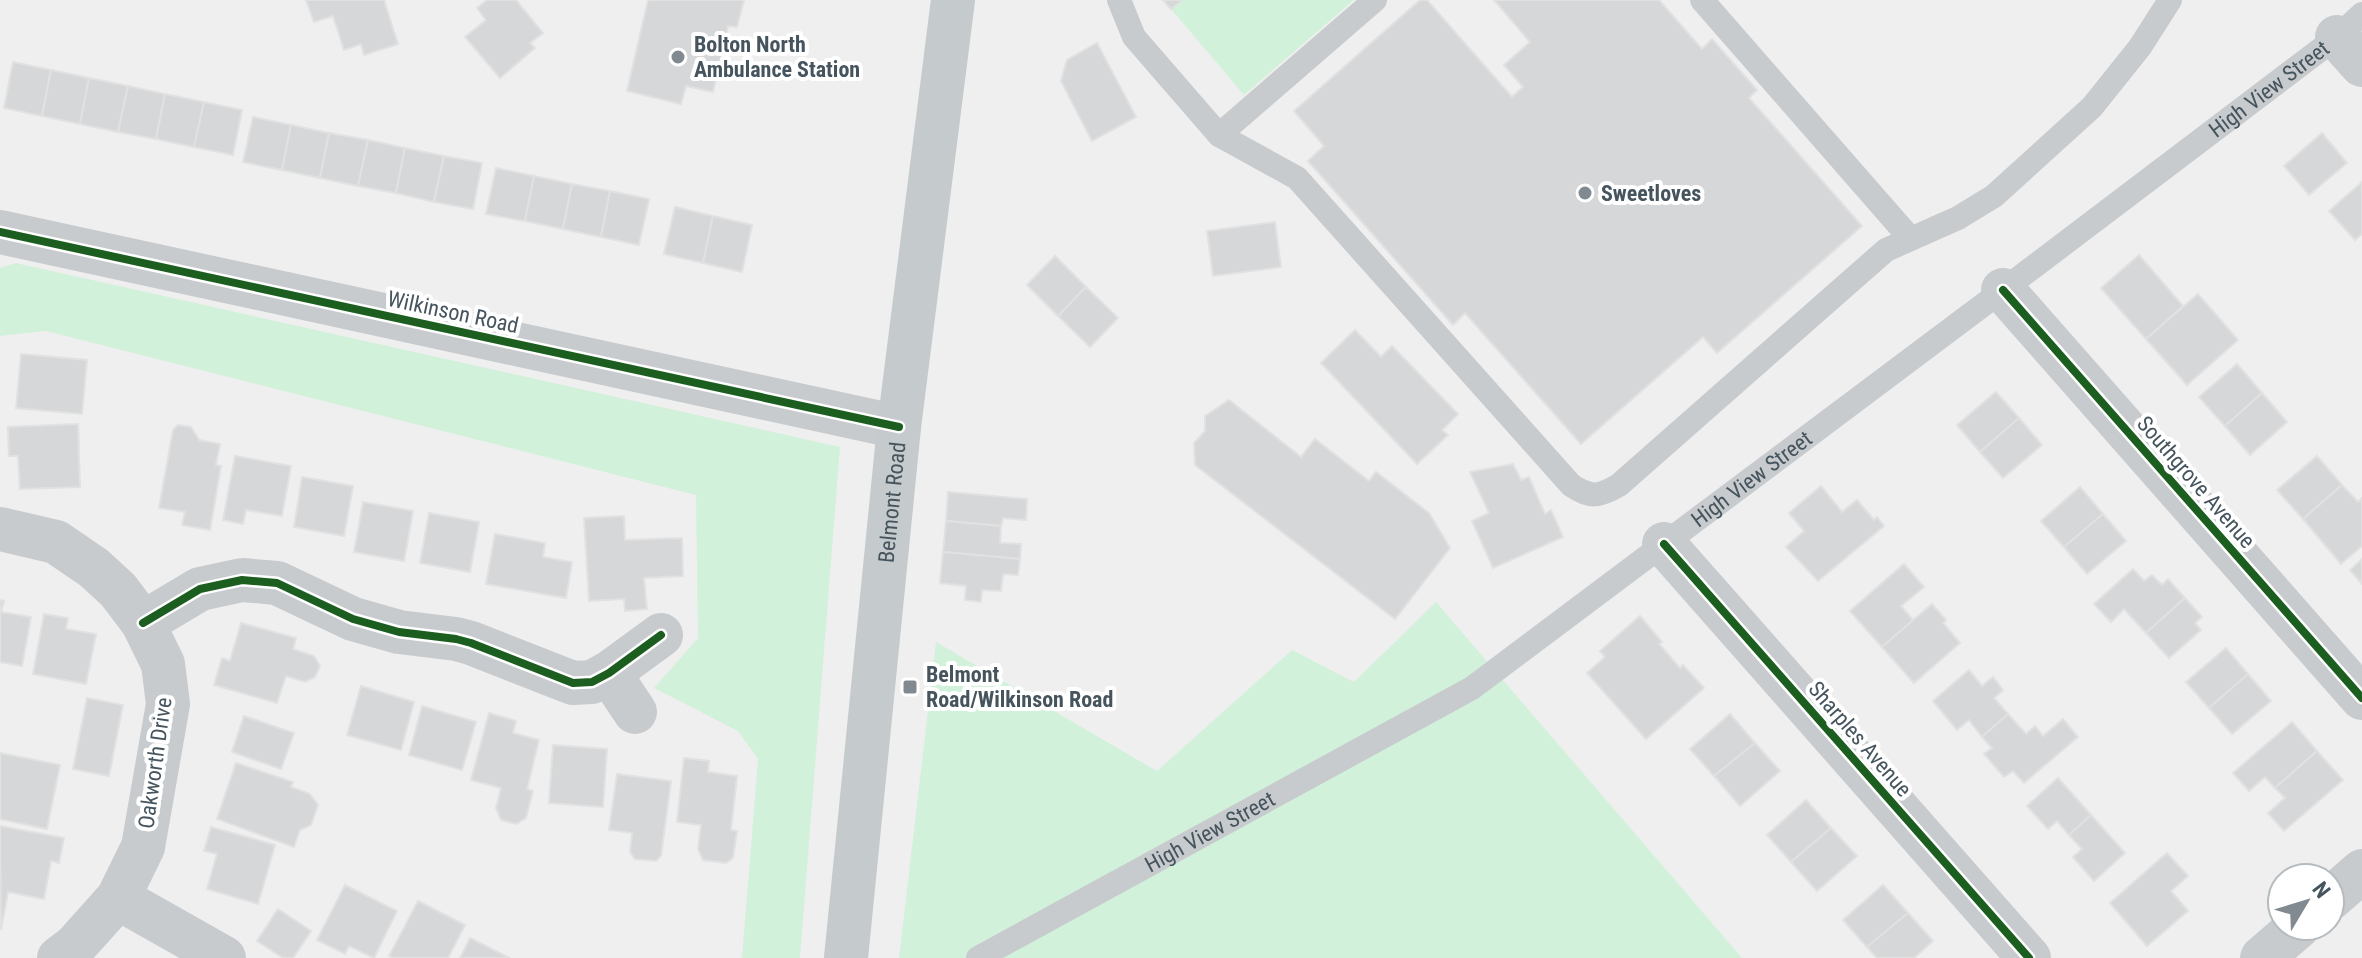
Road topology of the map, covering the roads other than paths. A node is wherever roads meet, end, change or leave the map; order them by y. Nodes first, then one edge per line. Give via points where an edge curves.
1 (1119, 0) edge
2 (1375, 0) edge
3 (1702, 0) edge
4 (2170, 0) edge
5 (948, 1) edge
6 (2354, 39) edge
7 (1219, 135) junction
8 (0, 232) edge
9 (1910, 238) junction
10 (2003, 290) junction
11 (899, 427) junction
12 (0, 529) edge
13 (1664, 544) junction
14 (143, 623) junction
15 (661, 635) dead end
16 (609, 673) junction
17 (2362, 698) edge
18 (635, 712) dead end
19 (2362, 871) edge
20 (2346, 885) edge
21 (118, 898) junction
22 (2280, 942) edge
23 (59, 958) edge
24 (224, 958) edge
25 (846, 958) edge
26 (978, 958) edge
27 (2029, 958) edge
28 (2262, 958) edge

1 - 7 lane via 1134,37
2 - 7 lane
3 - 9 lane
4 - 9 lane via 2092,107 1994,196
5 - 11 main road, Belmont Road
6 - 10 lane, High View Street
7 - 9 lane via 1297,178 1571,485 1585,494 1604,494 1619,485 1886,250
8 - 11 street, Wilkinson Road
10 - 13 lane, High View Street
10 - 17 street, Southgrove Avenue
11 - 25 main road, Belmont Road
12 - 14 street, Oakworth Drive via 56,542 118,590
13 - 26 lane, High View Street via 1472,688
13 - 27 street, Sharples Avenue
14 - 16 street via 200,589 242,580 277,583 353,619 471,643 573,683 592,682
14 - 21 street, Oakworth Drive via 163,664 168,704 143,847
15 - 16 street
16 - 18 street
19 - 20 street
21 - 23 street, Oakworth Drive
21 - 24 street
22 - 28 street

